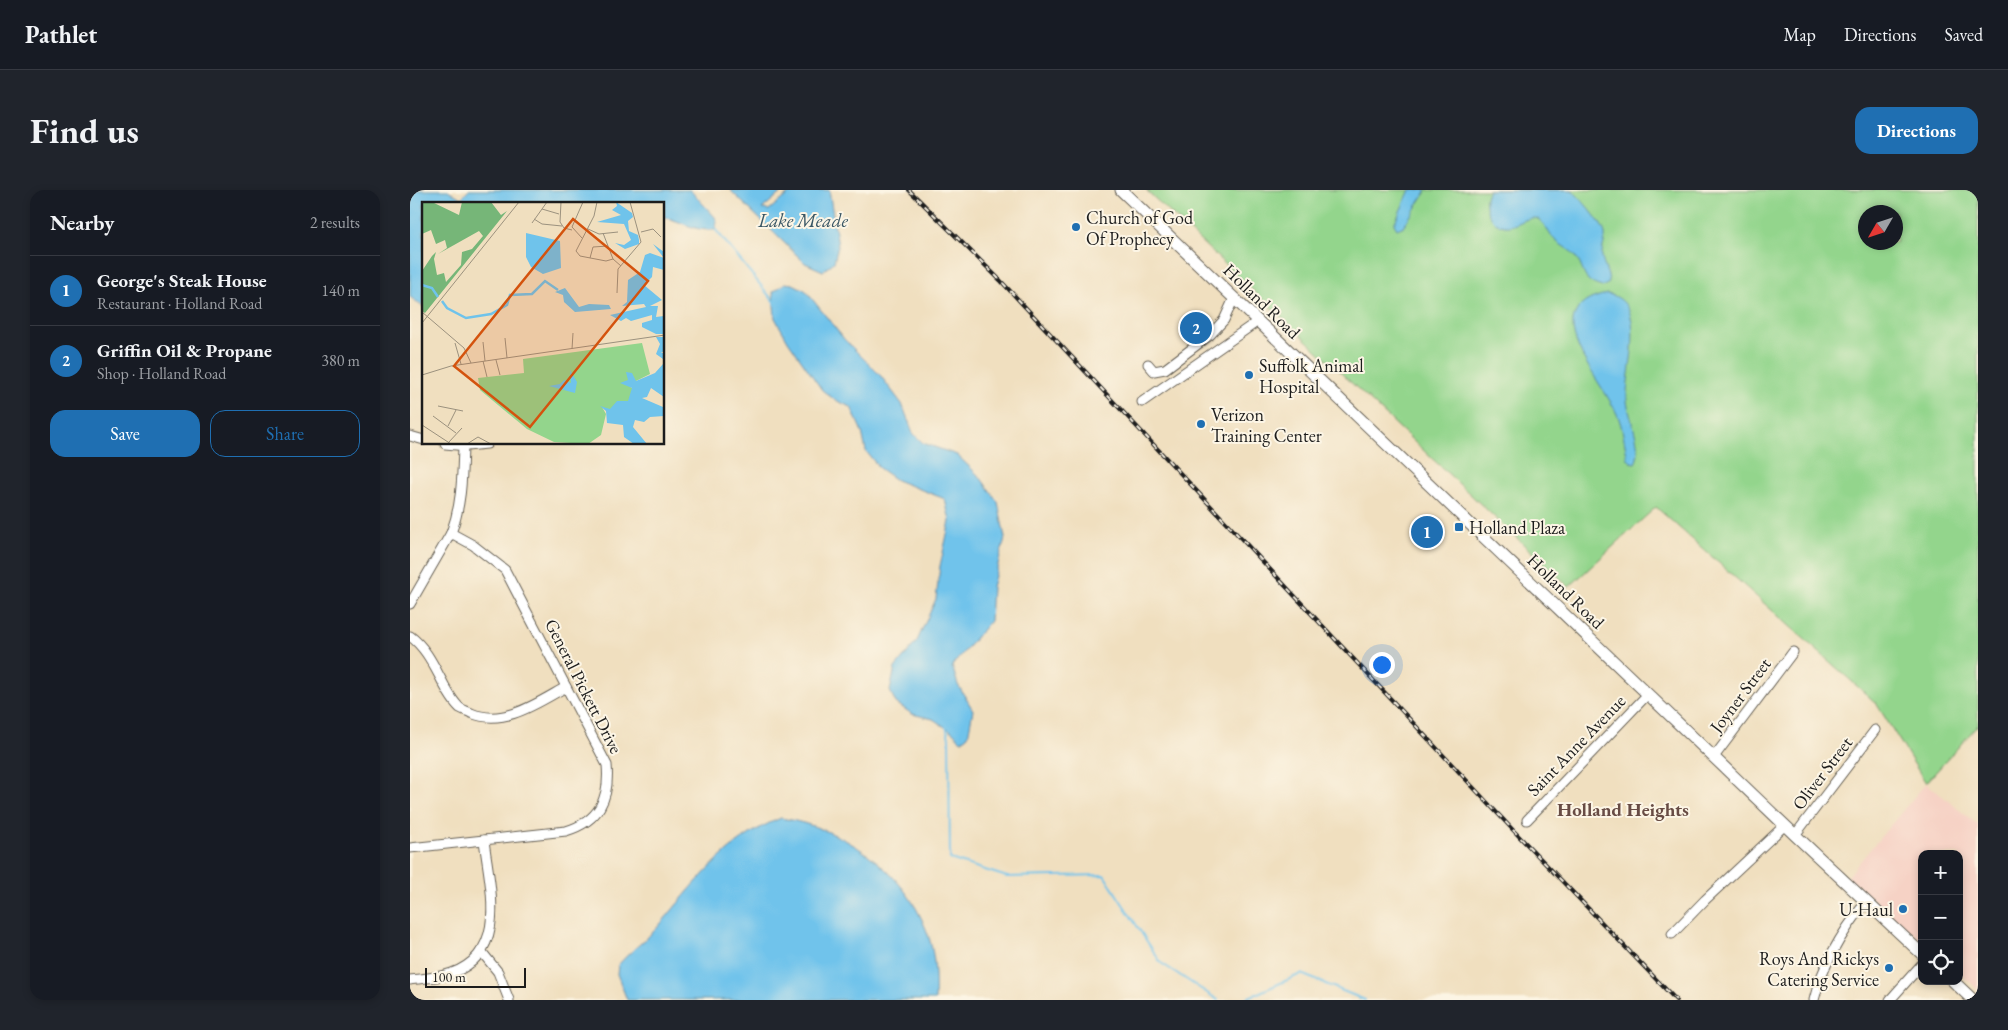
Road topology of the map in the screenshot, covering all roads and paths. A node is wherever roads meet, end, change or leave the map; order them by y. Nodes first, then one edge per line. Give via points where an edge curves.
1 (1121, 190) edge
2 (1234, 298) junction
3 (1258, 321) junction
4 (1148, 364) dead end
5 (1142, 402) dead end
6 (454, 445) edge
7 (475, 445) edge
8 (463, 446) junction
9 (451, 533) junction
10 (410, 604) edge
11 (410, 636) edge
12 (1793, 652) dead end
13 (566, 687) junction
14 (1648, 694) junction
15 (1875, 730) dead end
16 (1714, 757) junction
17 (1527, 820) dead end
18 (1785, 825) junction
19 (1795, 835) junction
20 (484, 840) junction
21 (410, 848) edge
22 (1866, 902) junction
23 (1672, 934) dead end
24 (1918, 950) edge
25 (482, 952) junction
26 (1918, 968) edge
27 (410, 980) edge
28 (1957, 985) edge
29 (510, 1000) edge
30 (1814, 1000) edge
31 (1890, 1000) edge
32 (1974, 1000) edge

1 - 2 main road, Holland Road
2 - 3 main road, Holland Road
2 - 4 street via 1216,330 1192,349 1161,371 1154,371
3 - 5 street
3 - 14 main road, Holland Road
6 - 8 street
7 - 8 street
8 - 9 street via 461,497
9 - 10 street
9 - 13 street, General Pickett Drive via 473,545 505,570
11 - 13 street via 424,650 461,709 483,718 507,716 524,710
12 - 16 street, Joyner Street
13 - 20 street, General Pickett Drive via 607,765 606,795 596,813 583,826 566,831
14 - 16 main road, Holland Road
14 - 17 street, Saint Anne Avenue
15 - 19 street, Oliver Street
16 - 18 main road, Holland Road
18 - 19 main road, Holland Road
18 - 23 street
19 - 22 main road, Holland Road
20 - 21 street, General Pickett Drive
20 - 25 street via 492,918 490,934
22 - 24 main road, Holland Road
22 - 30 street via 1832,952
25 - 27 street via 454,973
25 - 29 street via 498,972
26 - 31 street
28 - 32 main road

